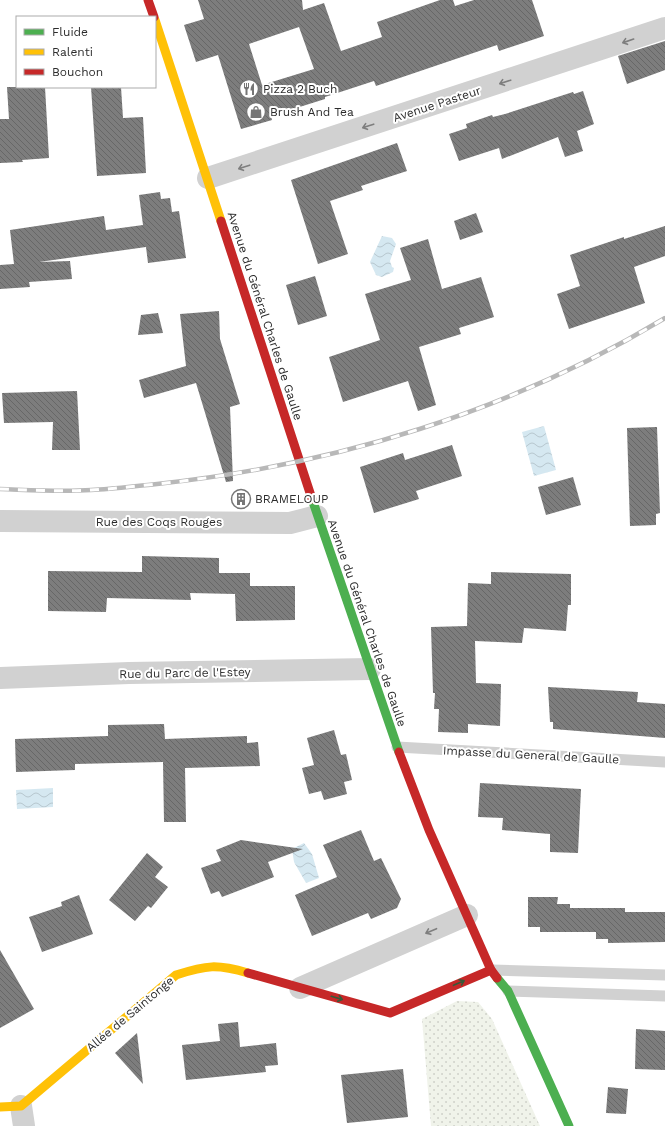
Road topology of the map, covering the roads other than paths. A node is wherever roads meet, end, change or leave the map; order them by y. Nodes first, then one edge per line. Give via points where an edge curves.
1 (148, 0) edge
2 (154, 16) edge
3 (156, 21) edge
4 (665, 28) edge
5 (208, 178) junction
6 (317, 516) junction
7 (0, 521) edge
8 (370, 669) junction
9 (0, 678) edge
10 (396, 747) junction
11 (665, 762) edge
12 (467, 916) junction
13 (491, 970) junction
14 (665, 975) edge
15 (300, 988) junction
16 (508, 992) junction
17 (665, 996) edge
18 (15, 1113) edge
19 (569, 1126) edge

1 - 2 street, Avenue du Général Charles de Gaulle
3 - 5 street, Avenue du Général Charles de Gaulle
4 -> 5 street, Avenue Pasteur
5 - 6 street, Avenue du Général Charles de Gaulle
6 - 7 street, Rue des Coqs Rouges via 290,523
6 - 8 street, Avenue du Général Charles de Gaulle
8 - 9 street, Rue du Parc de l'Estey
8 - 10 street, Avenue du Général Charles de Gaulle
10 - 11 lane, Impasse du General de Gaulle
10 - 12 street, Avenue du Général Charles de Gaulle
12 - 13 street, Avenue du Général Charles de Gaulle
12 -> 15 street
13 - 14 lane
15 -> 13 street, Allée de Saintonge via 390,1013
13 - 16 street, Avenue du Général Charles de Gaulle
15 - 18 street, Allée de Saintonge via 224,966 198,968 176,976
16 - 17 lane
16 - 19 street, Avenue du Général Charles de Gaulle

